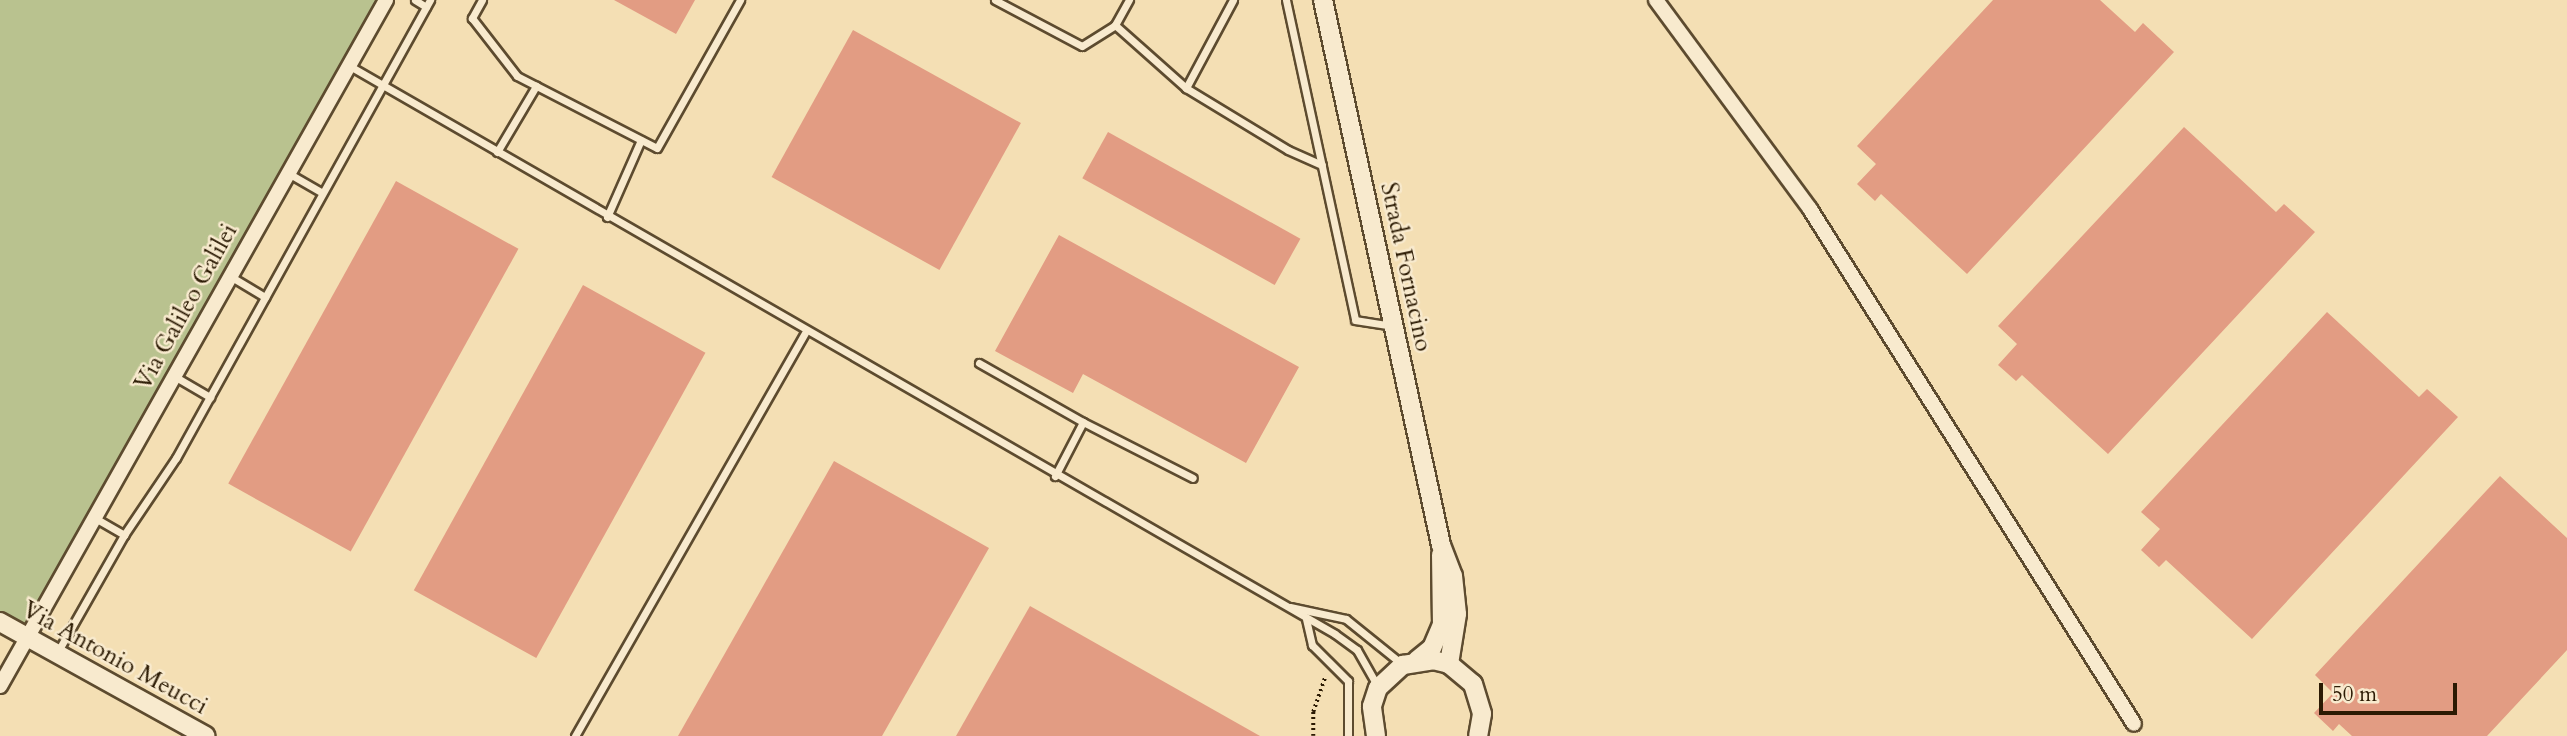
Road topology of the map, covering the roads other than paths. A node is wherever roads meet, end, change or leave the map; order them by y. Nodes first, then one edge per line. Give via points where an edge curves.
1 (386, 0) edge
2 (415, 0) edge
3 (482, 0) edge
4 (740, 0) edge
5 (995, 0) edge
6 (1129, 0) edge
7 (1233, 0) edge
8 (1286, 0) edge
9 (1323, 0) edge
10 (1656, 0) edge
11 (428, 3) edge
12 (1115, 25) junction
13 (348, 65) junction
14 (381, 85) junction
15 (536, 86) junction
16 (1186, 88) junction
17 (641, 140) junction
18 (497, 152) junction
19 (1322, 164) junction
20 (287, 173) junction
21 (322, 193) junction
22 (607, 217) junction
23 (229, 276) junction
24 (265, 297) junction
25 (1394, 326) junction
26 (805, 333) junction
27 (979, 363) dead end
28 (173, 376) junction
29 (210, 397) junction
30 (1083, 422) junction
31 (1055, 476) junction
32 (1193, 478) dead end
33 (94, 517) junction
34 (124, 535) junction
35 (1441, 545) junction
36 (1282, 606) junction
37 (1306, 619) junction
38 (0, 622) edge
39 (27, 637) junction
40 (57, 653) junction
41 (1410, 663) junction
42 (1449, 664) junction
43 (0, 685) edge
44 (1378, 688) junction
45 (2134, 724) dead end
46 (1480, 734) edge
47 (206, 736) edge
48 (575, 736) edge
49 (1348, 736) edge
50 (1376, 736) edge

1 - 13 street, Via Galileo Galilei
2 - 11 lane
3 - 15 lane via 471,18 517,76
4 - 17 lane via 657,148
5 - 12 lane via 1082,46
6 - 12 lane
7 - 16 lane
8 - 19 lane
9 - 25 street, Strada Fornacino
10 - 45 street via 1810,209
11 - 14 lane
12 - 16 lane
13 - 14 lane
13 - 20 street, Via Galileo Galilei
14 - 18 lane
14 - 21 lane
15 - 17 lane
15 - 18 lane
16 - 19 lane via 1289,150
17 - 22 lane
18 - 22 lane
19 - 25 lane via 1355,320
20 - 21 lane
20 - 23 street, Via Galileo Galilei
21 - 24 lane
22 - 26 lane
23 - 24 lane
23 - 28 street, Via Galileo Galilei
24 - 29 lane
25 - 35 street, Strada Fornacino
26 - 31 lane
26 - 48 lane
27 - 30 lane
28 - 29 lane
28 - 33 street, Via Galileo Galilei
29 - 34 lane
30 - 31 lane
30 - 32 lane
31 - 36 lane
33 - 34 lane
33 - 39 street, Via Galileo Galilei
34 - 40 lane
35 - 41 street, Strada Fornacino via 1442,625 1432,648
35 - 42 street, Strada Fornacino via 1457,599
36 - 37 lane
36 - 41 lane via 1346,619
37 - 44 lane via 1357,650
37 - 49 lane via 1312,645 1348,681
38 - 39 street, Via Antonio Meucci
39 - 40 street, Via Antonio Meucci
39 - 43 street, Via Galileo Galilei
40 - 47 street, Via Antonio Meucci
41 - 42 street
41 - 44 street, Strada Fornacino
42 - 46 street via 1476,691 1482,714
44 - 50 street via 1372,706

